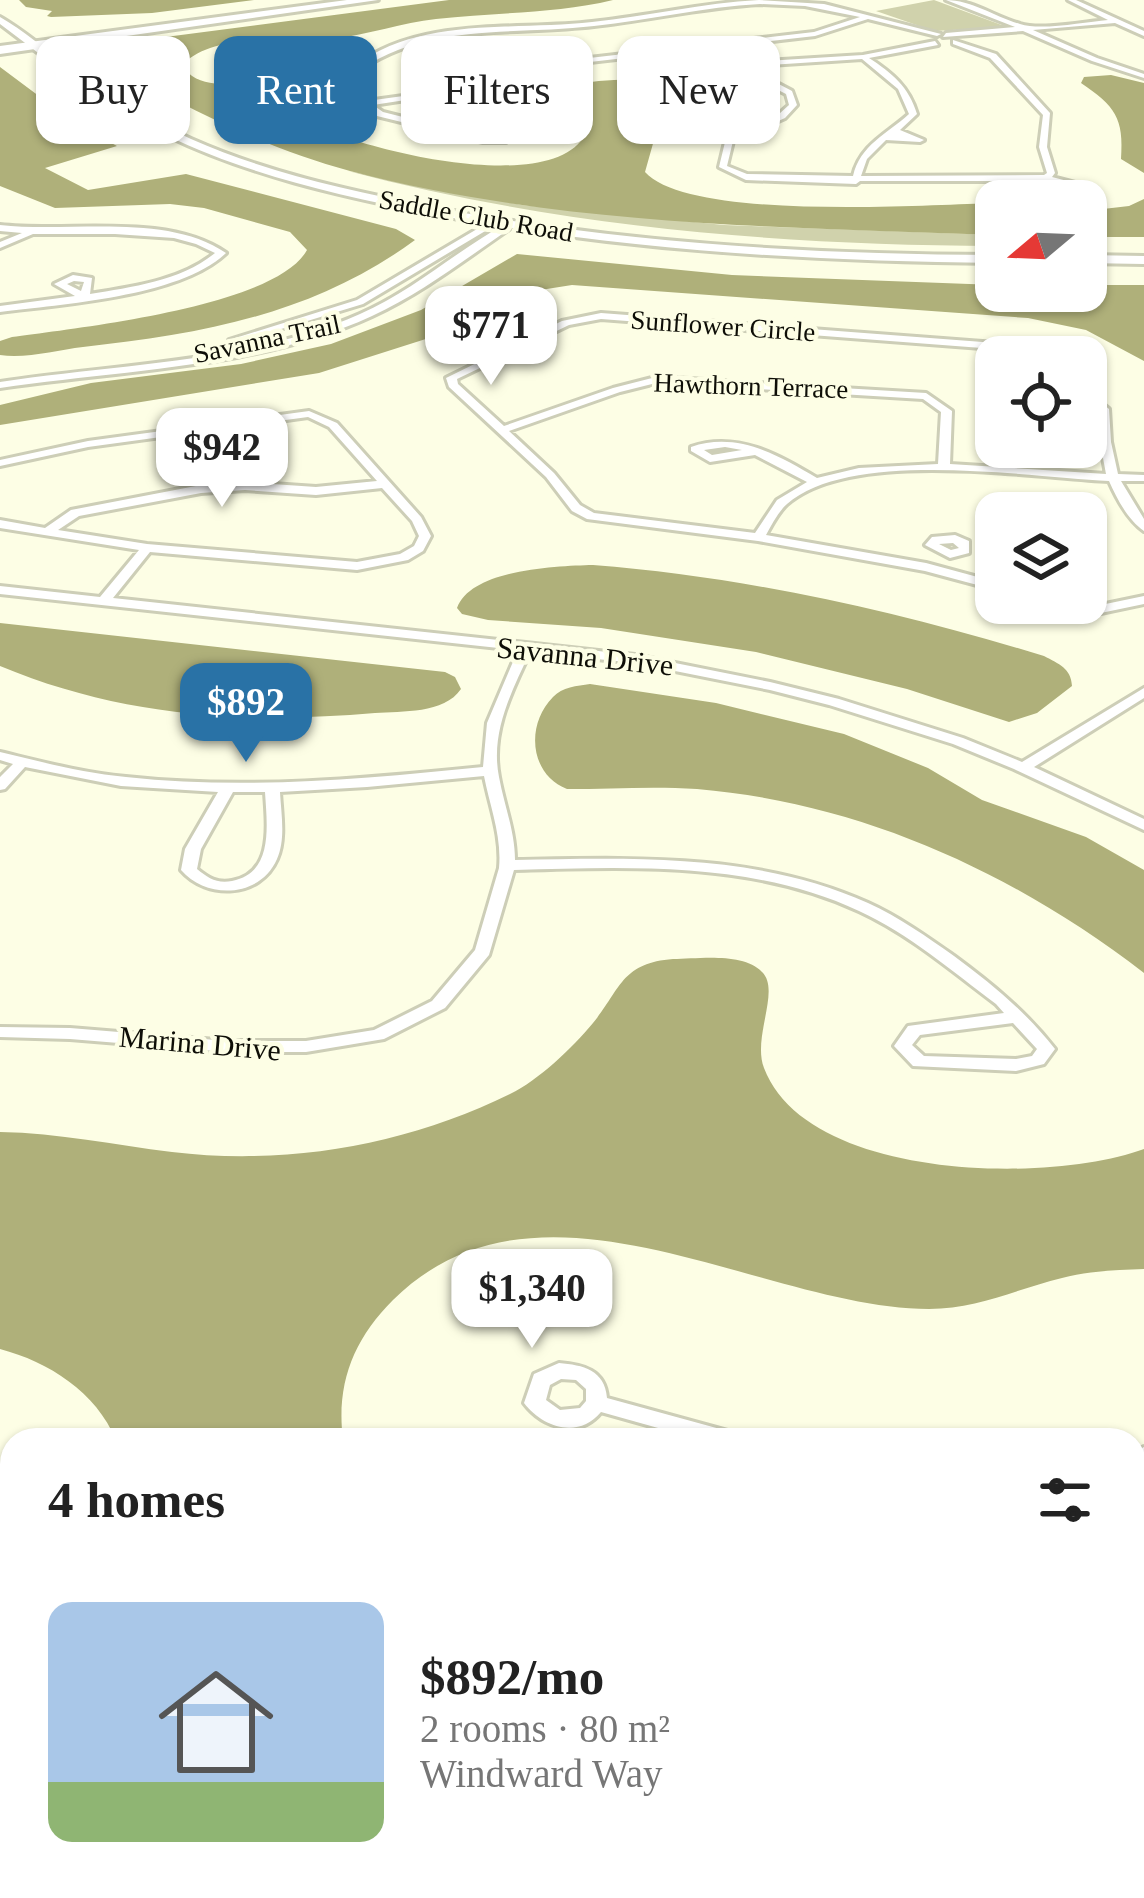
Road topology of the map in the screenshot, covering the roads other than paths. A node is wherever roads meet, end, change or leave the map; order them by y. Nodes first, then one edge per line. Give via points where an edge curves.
1 (337, 0) edge
2 (372, 0) edge
3 (950, 0) edge
4 (973, 0) edge
5 (1071, 0) edge
6 (873, 14) junction
7 (0, 20) edge
8 (1118, 21) junction
9 (1046, 27) junction
10 (1030, 28) junction
11 (914, 29) junction
12 (0, 34) edge
13 (1144, 34) edge
14 (923, 38) junction
15 (946, 40) junction
16 (16, 45) edge
17 (910, 48) junction
18 (377, 55) edge
19 (863, 57) junction
20 (1144, 73) edge
21 (377, 103) edge
22 (897, 131) junction
23 (887, 138) junction
24 (1046, 178) junction
25 (1055, 180) edge
26 (856, 181) junction
27 (497, 226) junction
28 (0, 228) edge
29 (29, 234) junction
30 (0, 245) edge
31 (975, 263) edge
32 (1107, 264) edge
33 (1144, 264) edge
34 (344, 308) junction
35 (0, 310) edge
36 (365, 315) junction
37 (304, 321) junction
38 (324, 330) junction
39 (975, 344) edge
40 (0, 375) edge
41 (0, 385) edge
42 (501, 430) junction
43 (752, 452) dead end
44 (0, 463) edge
45 (1107, 464) edge
46 (944, 467) junction
47 (1144, 478) edge
48 (1112, 479) junction
49 (817, 483) junction
50 (385, 484) junction
51 (0, 524) edge
52 (1144, 527) edge
53 (45, 533) junction
54 (758, 537) junction
55 (148, 548) junction
56 (943, 553) dead end
57 (926, 567) junction
58 (975, 580) edge
59 (0, 590) edge
60 (1144, 600) edge
61 (102, 603) junction
62 (1107, 608) edge
63 (525, 649) junction
64 (1144, 692) edge
65 (0, 755) edge
66 (22, 762) junction
67 (1027, 765) junction
68 (490, 770) junction
69 (0, 786) edge
70 (226, 790) junction
71 (272, 790) junction
72 (1144, 826) edge
73 (508, 866) junction
74 (1017, 1017) junction
75 (0, 1032) edge
76 (597, 1403) dead end
77 (687, 1428) edge

1 - 16 main road
2 - 16 main road
3 - 10 street
4 - 9 street
5 - 8 street
6 - 11 street
6 - 18 street via 712,2 595,24 448,36
6 - 21 street via 829,30 841,34 529,67
7 - 16 street, Saddle Club Road
8 - 9 street
8 - 13 street
9 - 10 street
9 - 20 street
10 - 15 street
10 - 20 street via 1079,56
11 - 14 street
11 - 15 street
12 - 16 street, Saddle Club Road
14 - 15 street
14 - 17 street
15 - 17 street
15 - 24 street via 993,56 1047,115
16 - 27 street, Saddle Club Road via 124,122 204,158 325,194
17 - 19 street
19 - 22 street via 910,98 913,114
19 - 26 street via 752,64 748,70 789,93 793,105 729,140 723,167 746,177
22 - 23 street
22 - 23 street via 920,140
23 - 26 street via 857,163
24 - 25 street
24 - 26 street
27 - 31 street, Saddle Club Road via 750,258
27 - 34 street, Savanna Trail
27 - 36 street, Savanna Trail via 409,293
28 - 29 street
29 - 30 street
29 - 35 street via 143,233 221,254 169,280
32 - 33 street
34 - 36 street
34 - 37 street, Savanna Trail
36 - 38 street, Savanna Trail
37 - 38 street
37 - 40 street, Savanna Trail
38 - 41 street, Savanna Trail
39 - 42 street, Sunflower Circle via 583,318 451,378
42 - 46 street, Hawthorn Terrace via 656,380 904,393 947,411
42 - 54 street, Sunflower Circle via 591,516
43 - 49 street
44 - 50 street via 309,414 333,425
45 - 48 street
46 - 48 street
46 - 49 street
47 - 48 street
48 - 52 street
49 - 54 street via 784,500
50 - 53 street via 316,491 223,486 75,513
50 - 55 street via 425,536 419,548 383,563
51 - 53 street
53 - 55 street
54 - 57 street, Sunflower Circle
55 - 61 street
56 - 57 street
57 - 58 street, Sunflower Circle
59 - 61 street, Savanna Drive
60 - 62 street
61 - 63 street, Savanna Drive
63 - 67 street, Savanna Drive via 635,659 792,688
63 - 68 street, Marina Drive via 497,712
64 - 67 street
65 - 66 street
66 - 69 street
66 - 70 street
67 - 72 street, Savanna Drive
68 - 71 street
68 - 73 street, Marina Drive
70 - 71 street
70 - 71 street via 189,869 218,888 260,877 270,862
73 - 74 street via 653,862 759,874 862,907
73 - 75 street, Marina Drive via 476,963 440,1001 354,1043 269,1050
74 - 74 street via 1046,1049 1038,1060 920,1062 903,1046 914,1030
76 - 77 street

